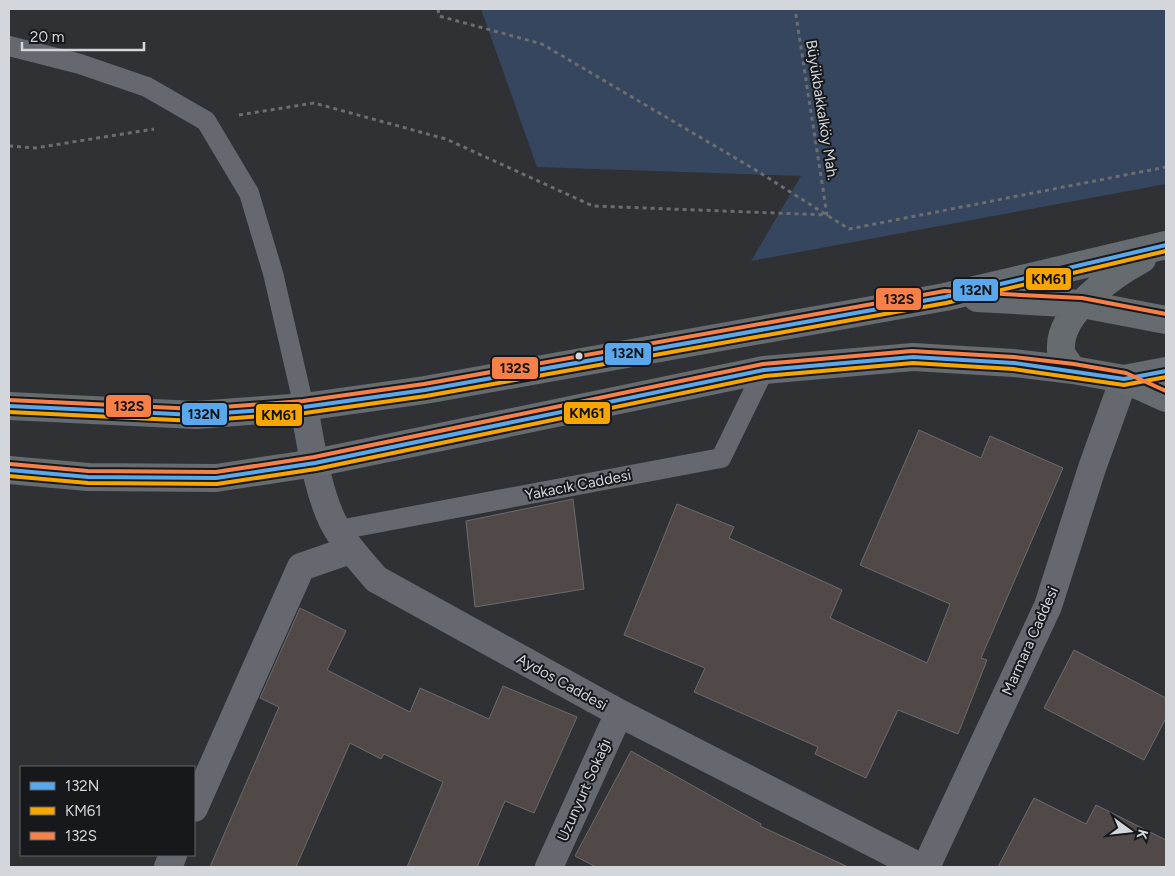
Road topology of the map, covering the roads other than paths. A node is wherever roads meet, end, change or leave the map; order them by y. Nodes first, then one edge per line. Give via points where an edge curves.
1 (9, 46) edge
2 (1166, 245) edge
3 (946, 297) junction
4 (1082, 304) junction
5 (1166, 320) edge
6 (764, 370) junction
7 (1072, 370) junction
8 (1166, 371) edge
9 (1124, 379) junction
10 (1166, 398) edge
11 (9, 406) edge
12 (304, 407) junction
13 (315, 463) junction
14 (9, 470) edge
15 (345, 540) junction
16 (619, 713) junction
17 (195, 806) edge
18 (549, 867) edge
19 (920, 867) edge
20 (926, 867) edge

1 - 12 lane via 80,64 147,87 206,121 249,193 273,273
2 - 3 main road
2 - 4 main road via 1115,274
3 - 4 main road
3 - 12 main road via 425,390
4 - 5 main road
4 - 7 main road via 1063,334 1061,352
6 - 7 main road via 913,357
6 - 13 main road
6 - 15 lane, Yakacık Caddesi via 721,458
7 - 9 main road
8 - 9 main road
9 - 10 main road
9 - 20 street, Marmara Caddesi via 1048,606
11 - 12 main road via 196,414
12 - 13 street, Aydos Caddesi
13 - 14 main road via 216,478 88,477
13 - 15 street, Aydos Caddesi via 332,520
15 - 16 street, Aydos Caddesi via 376,579
15 - 17 street via 301,567
16 - 18 street, Uzunyurt Sokağı
16 - 19 street, Aydos Caddesi

